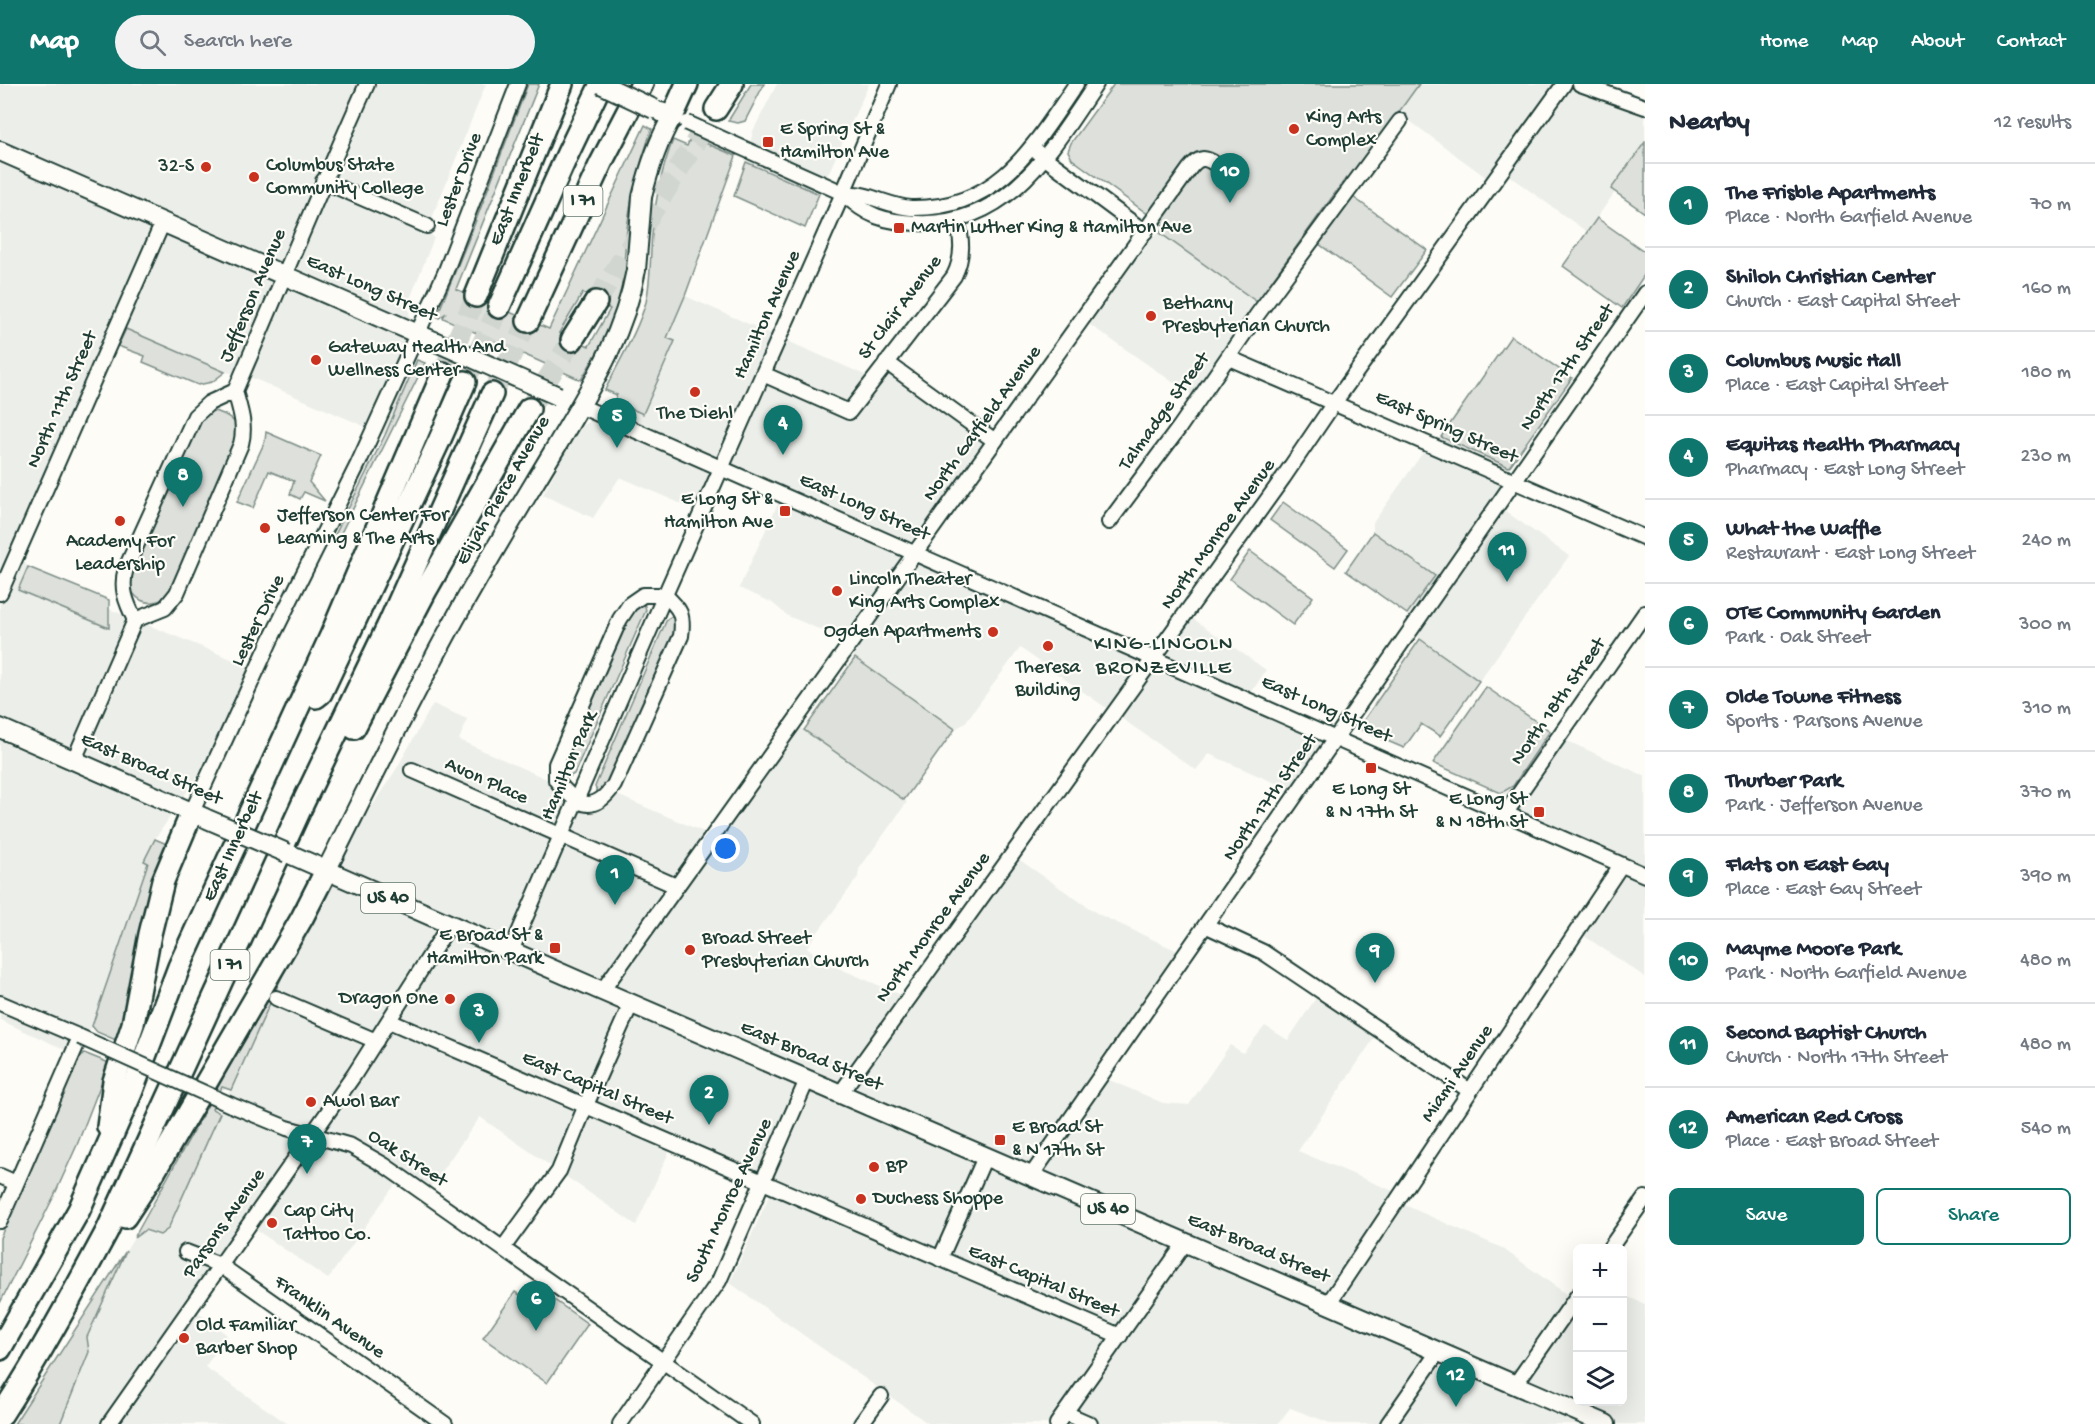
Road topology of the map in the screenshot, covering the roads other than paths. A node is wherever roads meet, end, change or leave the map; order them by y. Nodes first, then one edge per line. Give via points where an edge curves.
1 (367, 84) edge
2 (518, 84) edge
3 (562, 84) edge
4 (601, 84) edge
5 (642, 84) edge
6 (687, 84) edge
7 (727, 84) edge
8 (732, 84) edge
9 (890, 84) edge
10 (1076, 84) edge
11 (1096, 84) edge
12 (1564, 84) edge
13 (1580, 84) edge
14 (1645, 106) edge
15 (671, 116) junction
16 (1400, 121) dead end
17 (1031, 147) junction
18 (0, 151) edge
19 (1044, 158) junction
20 (1215, 164) dead end
21 (323, 181) junction
22 (843, 193) junction
23 (957, 219) junction
24 (163, 222) junction
25 (427, 226) dead end
26 (1144, 232) junction
27 (285, 276) junction
28 (1645, 293) edge
29 (476, 296) tunnel mouth
30 (596, 302) tunnel mouth
31 (499, 307) tunnel mouth
32 (528, 321) tunnel mouth
33 (417, 333) junction
34 (572, 340) tunnel mouth
35 (1229, 358) junction
36 (886, 362) junction
37 (443, 373) tunnel mouth
38 (763, 374) junction
39 (465, 382) tunnel mouth
40 (235, 391) junction
41 (492, 394) tunnel mouth
42 (1334, 403) junction
43 (580, 406) junction
44 (529, 409) tunnel mouth
45 (995, 441) junction
46 (721, 469) junction
47 (1514, 482) junction
48 (1109, 522) dead end
49 (1645, 538) edge
50 (914, 555) junction
51 (0, 593) edge
52 (665, 595) junction
53 (1645, 613) edge
54 (135, 620) junction
55 (1153, 659) junction
56 (292, 721) junction
57 (0, 728) edge
58 (1335, 739) junction
59 (74, 760) junction
60 (412, 770) dead end
61 (576, 801) junction
62 (303, 803) junction
63 (1505, 814) junction
64 (199, 815) junction
65 (562, 836) junction
66 (1621, 865) junction
67 (320, 868) junction
68 (1645, 875) edge
69 (676, 886) junction
70 (450, 924) junction
71 (1207, 926) junction
72 (511, 951) junction
73 (602, 991) junction
74 (276, 998) dead end
75 (0, 1003) edge
76 (631, 1004) junction
77 (389, 1021) junction
78 (80, 1037) junction
79 (376, 1041) junction
80 (807, 1080) junction
81 (1470, 1091) junction
82 (840, 1094) junction
83 (586, 1105) junction
84 (313, 1135) junction
85 (105, 1149) junction
86 (985, 1157) junction
87 (0, 1176) edge
88 (1031, 1176) junction
89 (16, 1183) junction
90 (763, 1183) junction
91 (1645, 1198) edge
92 (0, 1221) edge
93 (1185, 1243) junction
94 (1613, 1244) edge
95 (502, 1248) junction
96 (186, 1252) dead end
97 (940, 1258) junction
98 (220, 1265) junction
99 (71, 1297) junction
100 (1576, 1298) edge
101 (1328, 1304) junction
102 (1120, 1336) junction
103 (0, 1349) edge
104 (1438, 1352) junction
105 (663, 1361) junction
106 (1515, 1385) junction
107 (881, 1396) dead end
108 (0, 1417) edge
109 (1061, 1419) edge
110 (109, 1424) edge
111 (445, 1424) edge
112 (620, 1424) edge
113 (752, 1424) edge
114 (861, 1424) edge
115 (1090, 1424) edge
116 (1388, 1424) edge
117 (1606, 1424) edge

1 - 21 street, Jefferson Avenue
2 - 33 street, Lester Drive via 445,273
3 - 29 highway, East Innerbelt
4 - 15 main road, bridge
4 - 31 highway
5 - 32 highway, I 71
6 - 15 highway
7 - 8 highway via 716,109
9 - 22 street, Hamilton Avenue
10 - 17 street
11 - 19 street
12 - 42 street, North Monroe Avenue
13 - 14 street
15 - 22 street, bridge
15 - 43 main road, Elijah Pierce Avenue, bridge via 658,141 642,197 631,295 613,347
16 - 35 street, Talmadge Street
17 - 19 street
17 - 22 street via 990,188 954,203 909,208
18 - 24 main road, East Long Street
19 - 23 street via 999,202
19 - 26 street
20 - 26 street, North Garfield Avenue via 1204,158 1195,162
21 - 25 street
21 - 27 street, Jefferson Avenue
22 - 23 street via 858,208 886,220 931,224
22 - 38 street, Hamilton Avenue
23 - 36 street, St Clair Avenue via 962,247 960,264
24 - 27 main road, East Long Street
24 - 51 street, North 11th Street
26 - 45 street, North Garfield Avenue
27 - 33 main road, East Long Street
27 - 40 street, Jefferson Avenue
28 - 47 street, North 17th Street
30 - 34 highway
33 - 43 main road, East Long Street, bridge
33 - 64 street, Lester Drive via 271,639
35 - 42 street, East Spring Street
35 - 48 street, Talmadge Street
36 - 38 street, St Clair Avenue via 849,412
36 - 45 street
37 - 56 highway, East Innerbelt / I 71
38 - 46 street, Hamilton Avenue
39 - 56 highway via 321,693
40 - 54 street, Jefferson Avenue via 243,419 241,444 177,592 165,608
40 - 54 street, Jefferson Avenue via 209,403 195,416 131,558 123,589
41 - 62 highway, I 71
42 - 47 street, East Spring Street
42 - 55 street, North Monroe Avenue
43 - 46 street, East Long Street
43 - 67 main road, Elijah Pierce Avenue via 455,619
44 - 62 highway via 426,590 358,722 332,766
45 - 50 street, North Garfield Avenue
46 - 50 street, East Long Street
46 - 52 street, Hamilton Avenue
47 - 49 street, East Spring Street
47 - 58 street, North 17th Street
50 - 55 street, East Long Street
50 - 69 street, North Garfield Avenue
52 - 61 street, Hamilton Park
52 - 61 street via 683,620 681,636 614,784 604,799 593,804
52 - 61 street via 643,595 630,604 620,619 556,764 556,780
53 - 63 street, North 18th Street
54 - 59 street
55 - 58 street, East Long Street
55 - 82 street, North Monroe Avenue
56 - 85 highway, East Innerbelt / I 71 via 179,967
57 - 59 main road, East Broad Street / US 40
58 - 63 street, East Long Street
58 - 71 street, North 17th Street
59 - 64 main road, East Broad Street / US 40
60 - 65 street, Avon Place
61 - 65 street, Hamilton Park
62 - 99 highway, I 71 via 107,1231
63 - 66 street, East Long Street
64 - 67 main road, East Broad Street / US 40, bridge
64 - 85 highway via 163,881 133,1024 114,1081
65 - 69 street, Avon Place
65 - 72 street, Hamilton Park
66 - 68 street, East Long Street
66 - 81 street, Miami Avenue
67 - 70 main road, East Broad Street / US 40
67 - 99 highway via 302,918 150,1179
69 - 73 street, North Garfield Avenue
70 - 72 main road, East Broad Street / US 40
70 - 77 street, Parsons Avenue
71 - 81 street via 1263,952
71 - 88 street, North 17th Street
72 - 73 main road, East Broad Street / US 40
73 - 76 main road, East Broad Street / US 40
74 - 79 street
75 - 78 street, Oak Street
76 - 80 main road, East Broad Street / US 40
76 - 83 street
77 - 79 street, Parsons Avenue
77 - 83 street, East Capital Street
78 - 84 street, Oak Street, bridge via 272,1123
78 - 89 street
79 - 84 street, Parsons Avenue
80 - 82 main road, East Broad Street / US 40
80 - 90 street, South Monroe Avenue
81 - 101 street, Miami Avenue
82 - 86 main road, East Broad Street / US 40
83 - 90 street, East Capital Street
83 - 95 street via 559,1171
84 - 95 street, Oak Street via 351,1146 384,1165
84 - 98 street, Parsons Avenue
85 - 103 highway, East Innerbelt / I 71 via 79,1210
86 - 88 main road, East Broad Street / US 40
86 - 97 street
87 - 89 street
88 - 93 main road, East Broad Street / US 40
89 - 92 street
90 - 97 street, East Capital Street
90 - 105 street, South Monroe Avenue via 719,1281
91 - 94 street
93 - 101 main road, East Broad Street / US 40
93 - 102 street
95 - 105 street, Oak Street
96 - 98 street, Franklin Avenue
97 - 102 street, East Capital Street
98 - 110 street, Parsons Avenue
98 - 111 street, Franklin Avenue
99 - 108 highway, I 71
100 - 106 street
101 - 104 main road, East Broad Street / US 40
102 - 109 street
104 - 106 main road, East Broad Street / US 40
104 - 116 street
105 - 112 street, South Monroe Avenue
105 - 113 street, Oak Street
106 - 117 main road, East Broad Street / US 40
107 - 114 street
109 - 115 street

